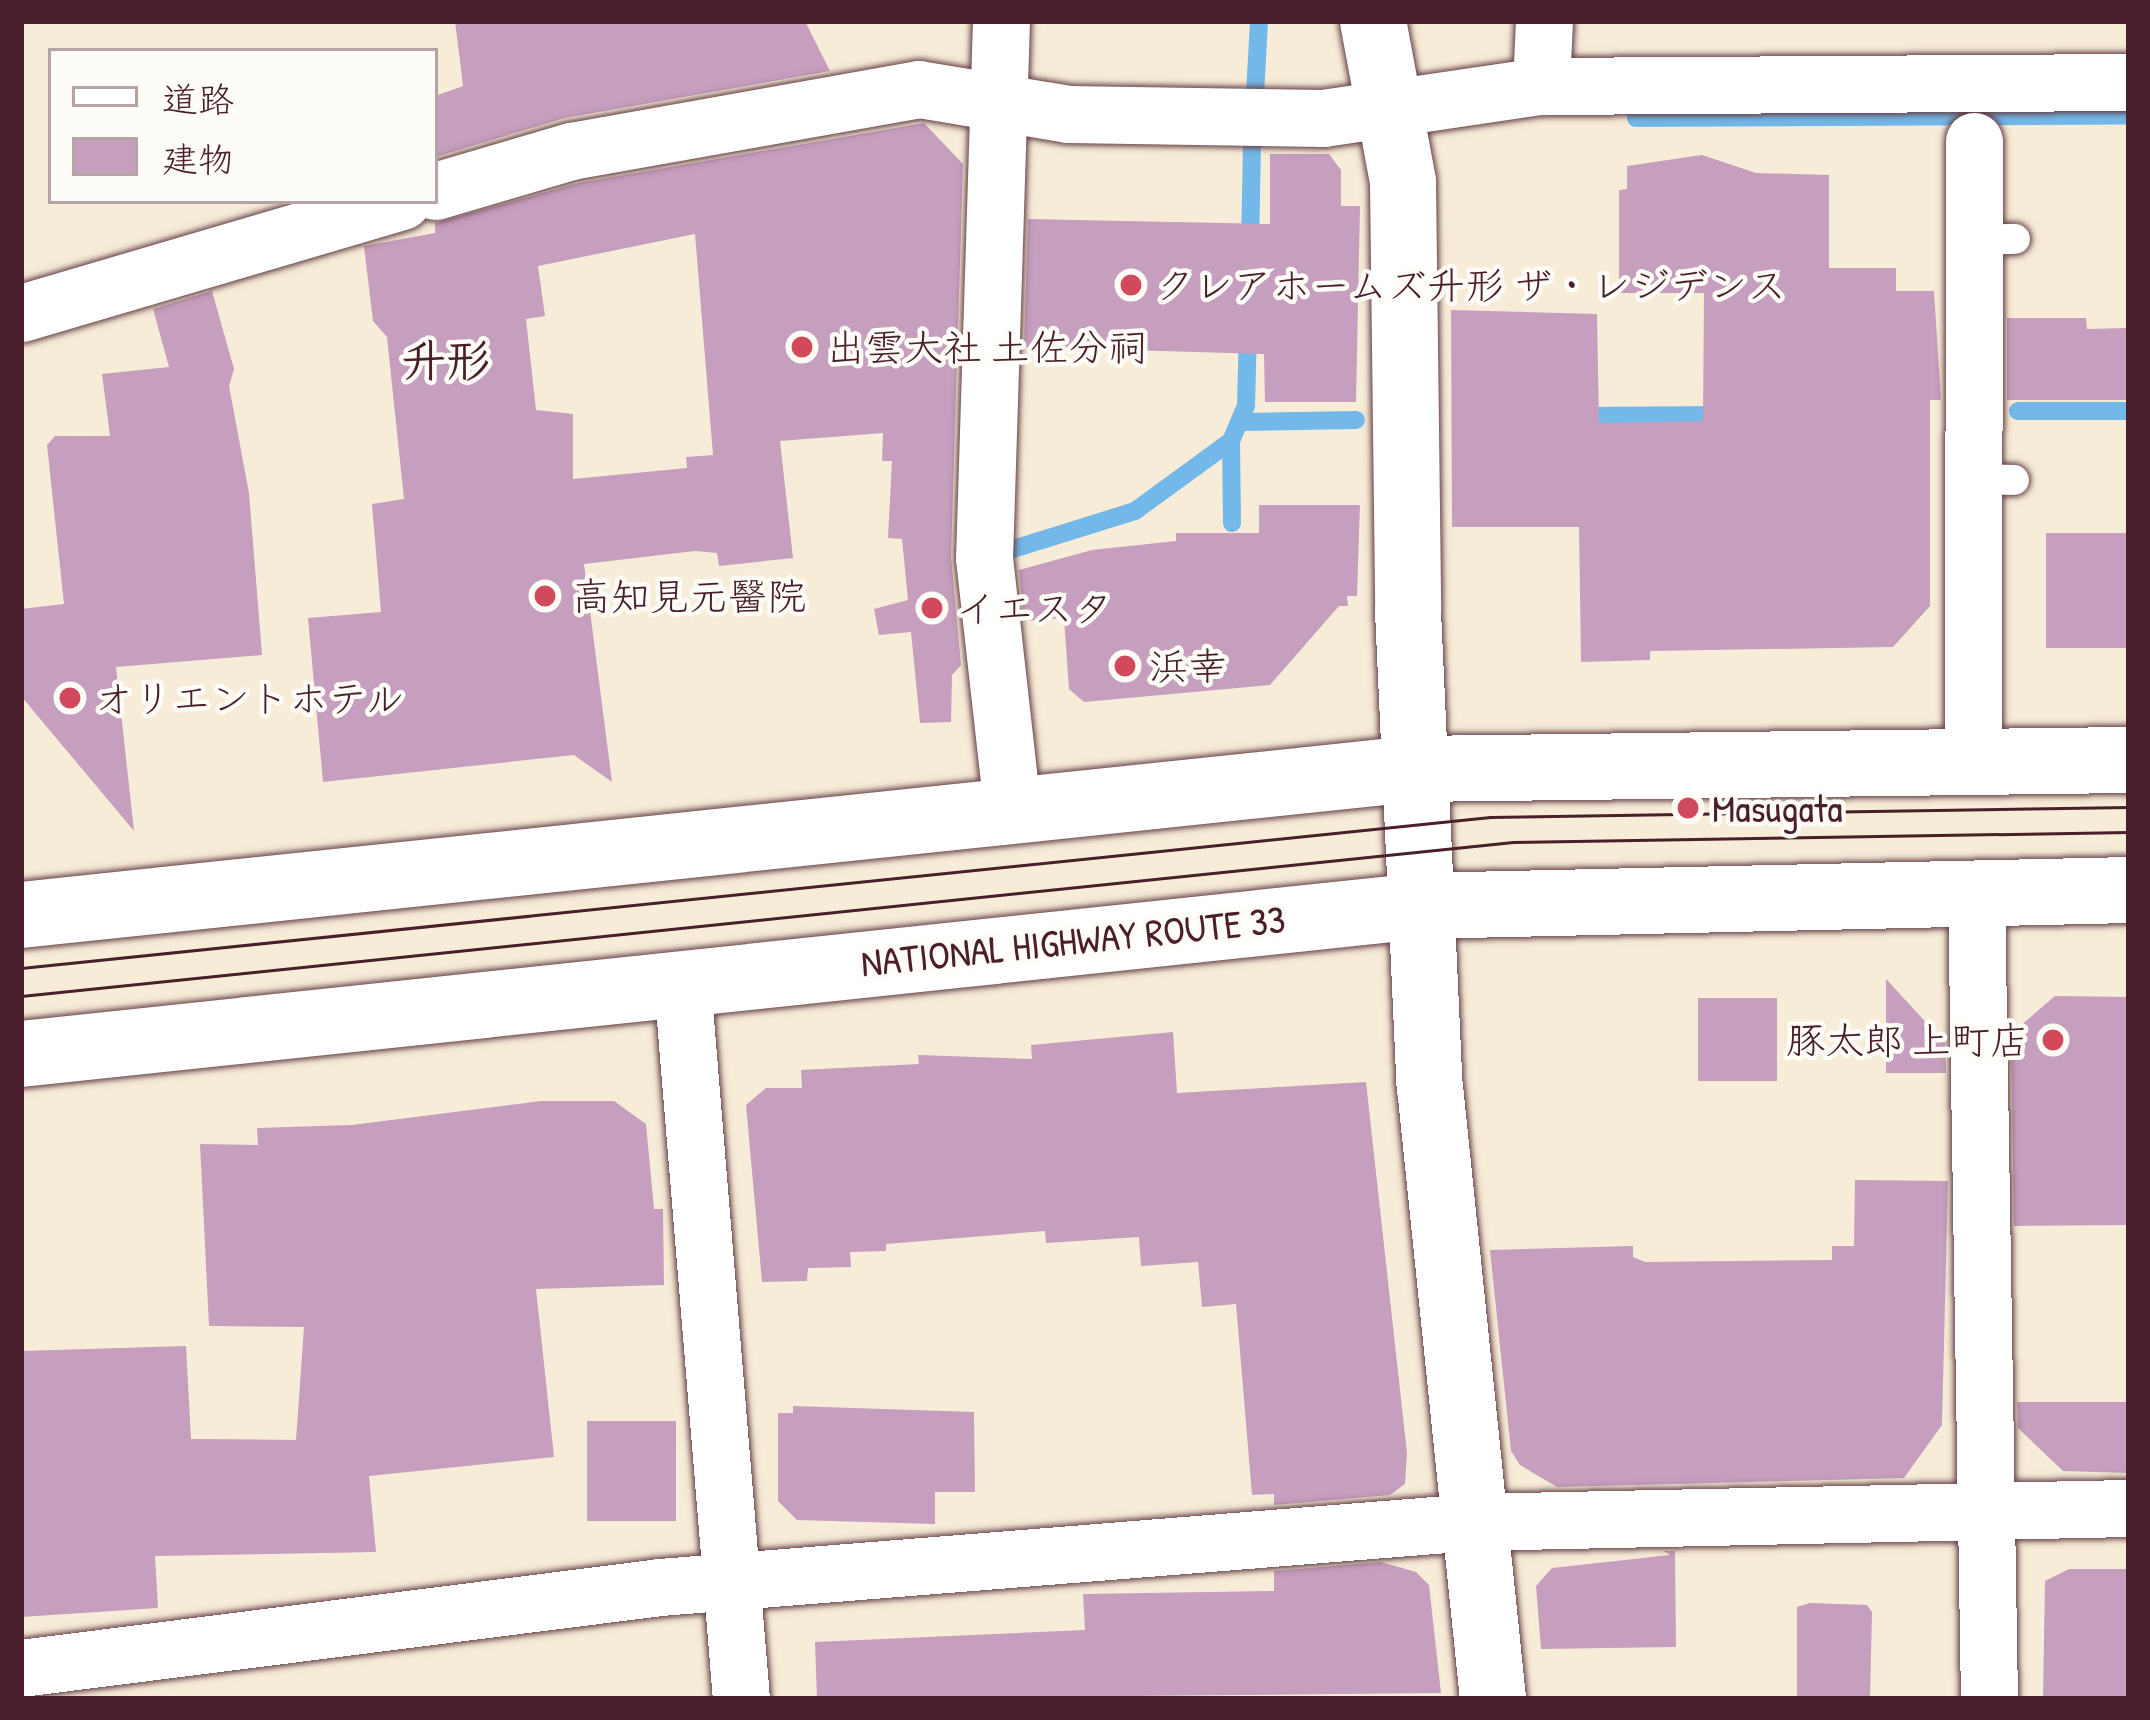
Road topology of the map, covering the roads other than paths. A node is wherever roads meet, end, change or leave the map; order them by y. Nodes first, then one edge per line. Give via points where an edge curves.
1 (1001, 21) edge
2 (1373, 21) edge
3 (1544, 21) edge
4 (2129, 82) edge
5 (1540, 86) junction
6 (998, 104) junction
7 (1386, 110) junction
8 (1974, 141) dead end
9 (438, 190) edge
10 (392, 204) edge
11 (21, 313) edge
12 (2129, 760) edge
13 (1973, 762) junction
14 (1414, 769) junction
15 (1012, 808) junction
16 (2129, 890) edge
17 (1976, 891) junction
18 (1420, 907) junction
19 (21, 915) edge
20 (682, 983) junction
21 (21, 1054) edge
22 (1988, 1508) junction
23 (2129, 1508) edge
24 (1471, 1522) junction
25 (731, 1581) junction
26 (21, 1667) edge
27 (741, 1699) edge
28 (1493, 1699) edge
29 (1989, 1699) edge

1 - 6 street
2 - 7 main road
3 - 5 street
4 - 5 street via 2049,68
5 - 7 street
6 - 7 street via 1068,114 1241,117
6 - 9 street via 919,88 838,98 571,151
6 - 15 street via 984,558
7 - 14 main road via 1403,182
8 - 13 street via 1994,240 1993,480
10 - 11 street
12 - 13 main road
13 - 14 main road
14 - 15 main road
14 - 18 main road
15 - 19 main road
16 - 17 main road, NATIONAL HIGHWAY ROUTE 33
17 - 18 main road, NATIONAL HIGHWAY ROUTE 33
17 - 22 street
18 - 20 main road, NATIONAL HIGHWAY ROUTE 33
18 - 24 main road
20 - 21 main road, NATIONAL HIGHWAY ROUTE 33
20 - 25 street
22 - 23 street
22 - 24 street
22 - 29 street
24 - 25 street
24 - 28 main road
25 - 26 street
25 - 27 street

